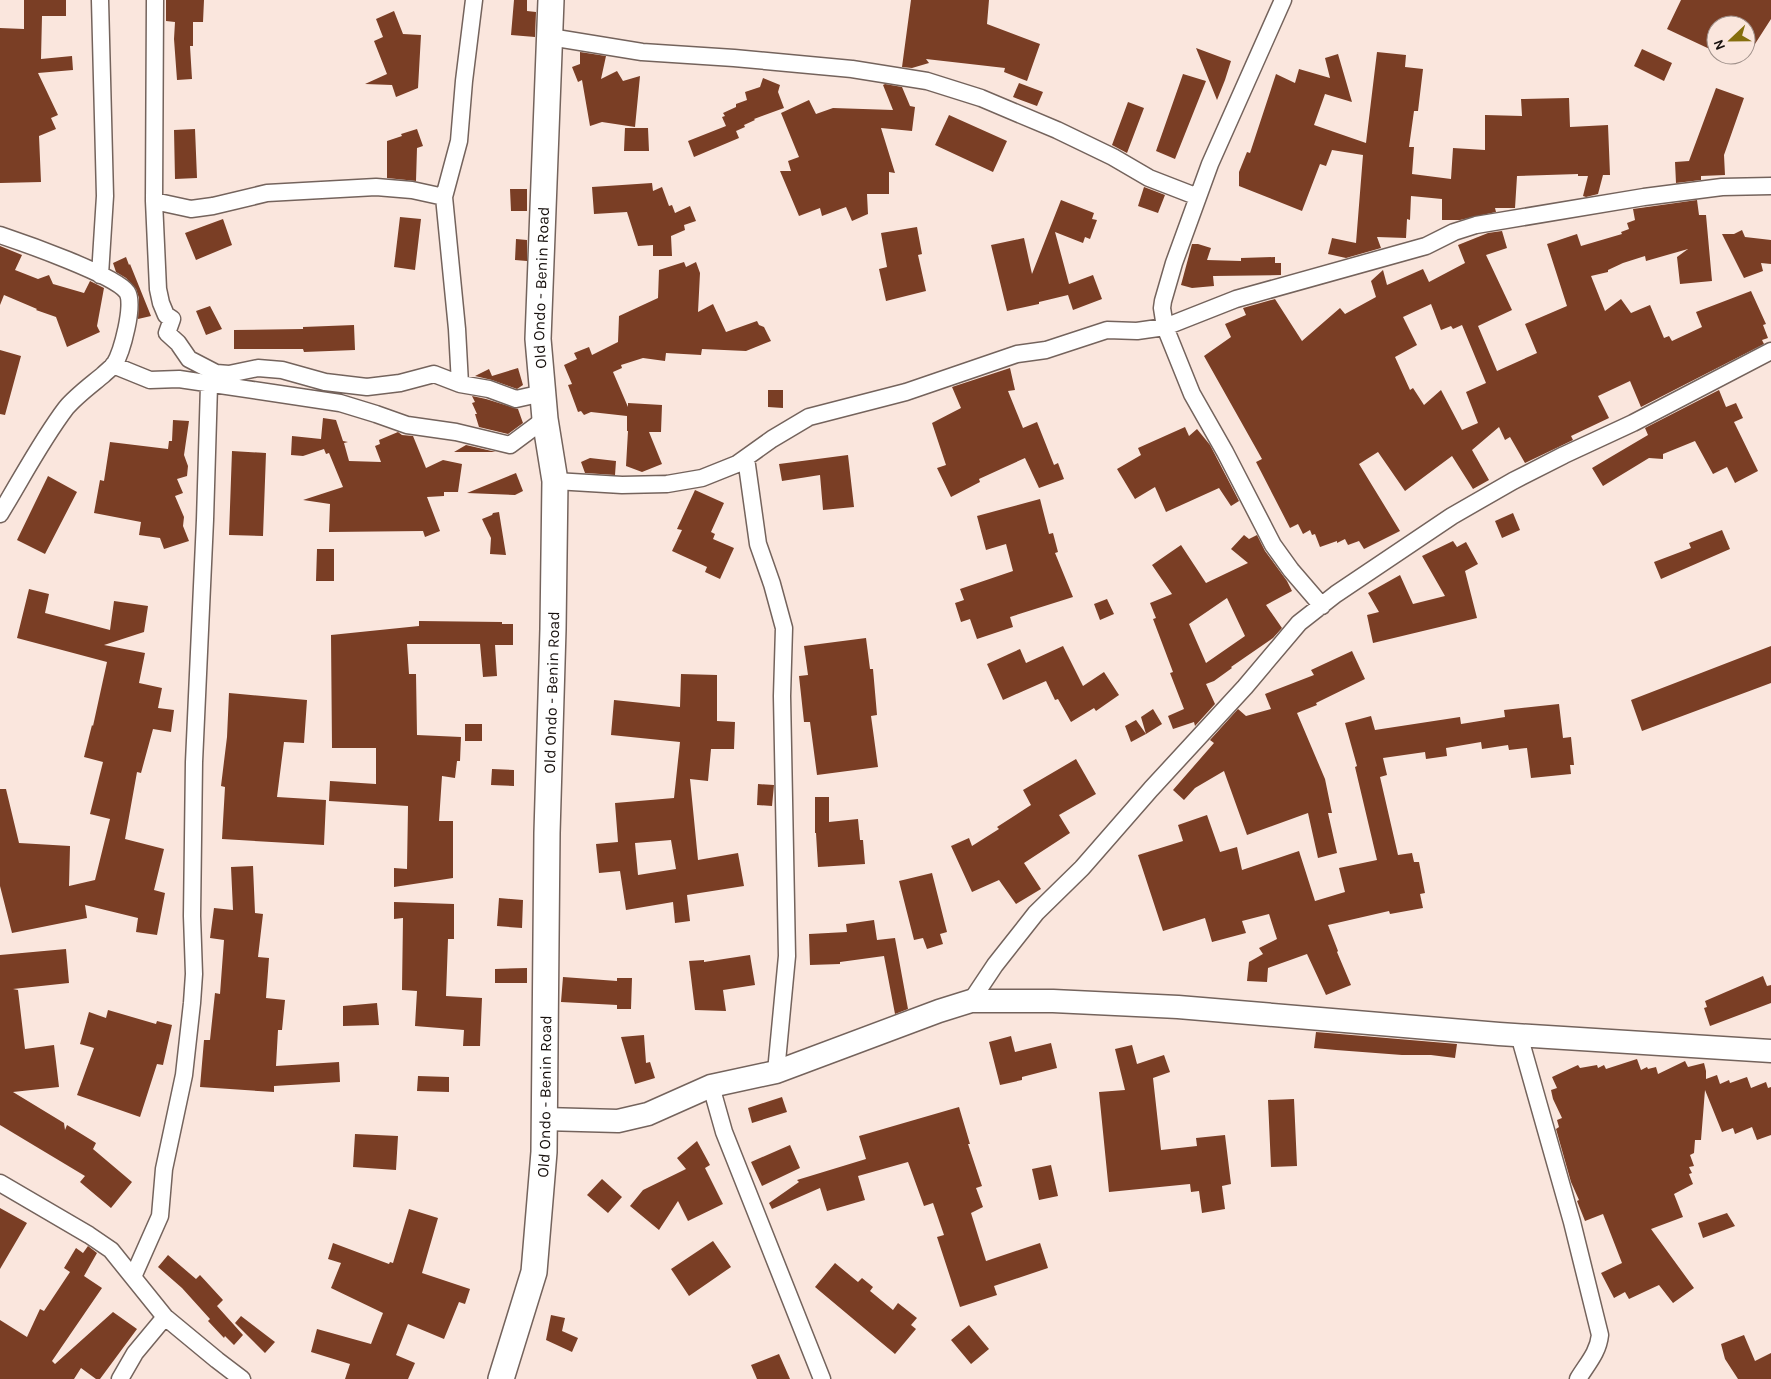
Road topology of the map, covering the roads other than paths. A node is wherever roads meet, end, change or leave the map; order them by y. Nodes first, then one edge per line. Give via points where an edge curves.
1 (100, 0) edge
2 (155, 0) edge
3 (474, 0) edge
4 (551, 0) edge
5 (1283, 0) edge
6 (550, 37) junction
7 (1771, 186) edge
8 (444, 197) junction
9 (1198, 197) junction
10 (154, 201) junction
11 (0, 235) edge
12 (100, 275) junction
13 (1165, 327) junction
14 (1771, 351) edge
15 (113, 365) junction
16 (460, 384) junction
17 (209, 385) junction
18 (543, 393) junction
19 (545, 419) junction
20 (746, 458) junction
21 (555, 481) junction
22 (0, 514) edge
23 (1322, 606) junction
24 (971, 1001) junction
25 (1519, 1035) junction
26 (1771, 1051) edge
27 (776, 1072) junction
28 (711, 1086) junction
29 (544, 1119) junction
30 (0, 1183) edge
31 (133, 1277) junction
32 (165, 1316) junction
33 (120, 1379) edge
34 (242, 1379) edge
35 (501, 1379) edge
36 (822, 1379) edge
37 (1578, 1379) edge

1 - 12 street via 104,196
2 - 10 street
3 - 8 street via 459,141
4 - 6 main road, Old Ondo - Benin Road
5 - 9 street
6 - 9 street via 674,56 852,69 927,81 981,98 1057,130 1149,178
6 - 18 main road, Old Ondo - Benin Road via 538,339
7 - 13 street via 1722,187 1644,197 1476,225 1426,246 1236,299
8 - 10 street via 376,187 267,193 191,209
8 - 16 street
9 - 13 street via 1163,301
10 - 16 street via 158,289 166,315 172,319 166,333 189,359 216,373 229,374 258,368 282,370 325,382 367,387 434,374
11 - 12 street
12 - 15 street via 119,283 130,296 128,321
13 - 20 street via 1137,331 1107,330 1070,344 1017,354 906,392 809,417
13 - 23 street via 1192,394 1226,452 1273,545
14 - 23 street via 1467,507
15 - 17 street via 150,380 179,379
15 - 22 street via 68,406 45,437
16 - 18 street via 489,389 516,399
17 - 19 street via 340,404 407,425 510,445
17 - 31 street via 194,762 192,1003 184,1075 164,1169 160,1216
18 - 19 main road, Old Ondo - Benin Road
19 - 21 main road, Old Ondo - Benin Road
20 - 21 street via 702,478 667,484
20 - 27 street via 758,544 784,628 782,696 787,956
21 - 29 main road, Old Ondo - Benin Road
23 - 24 street via 1299,623 1082,868 1036,913
24 - 25 street via 1178,1007
24 - 27 street
25 - 26 street
25 - 37 street via 1600,1334 1594,1355
27 - 28 street
28 - 29 street via 648,1114 618,1121
28 - 36 street via 724,1132
29 - 35 main road, Old Ondo - Benin Road via 534,1272
30 - 31 street via 89,1234 111,1250
31 - 32 street
32 - 33 street
32 - 34 street

